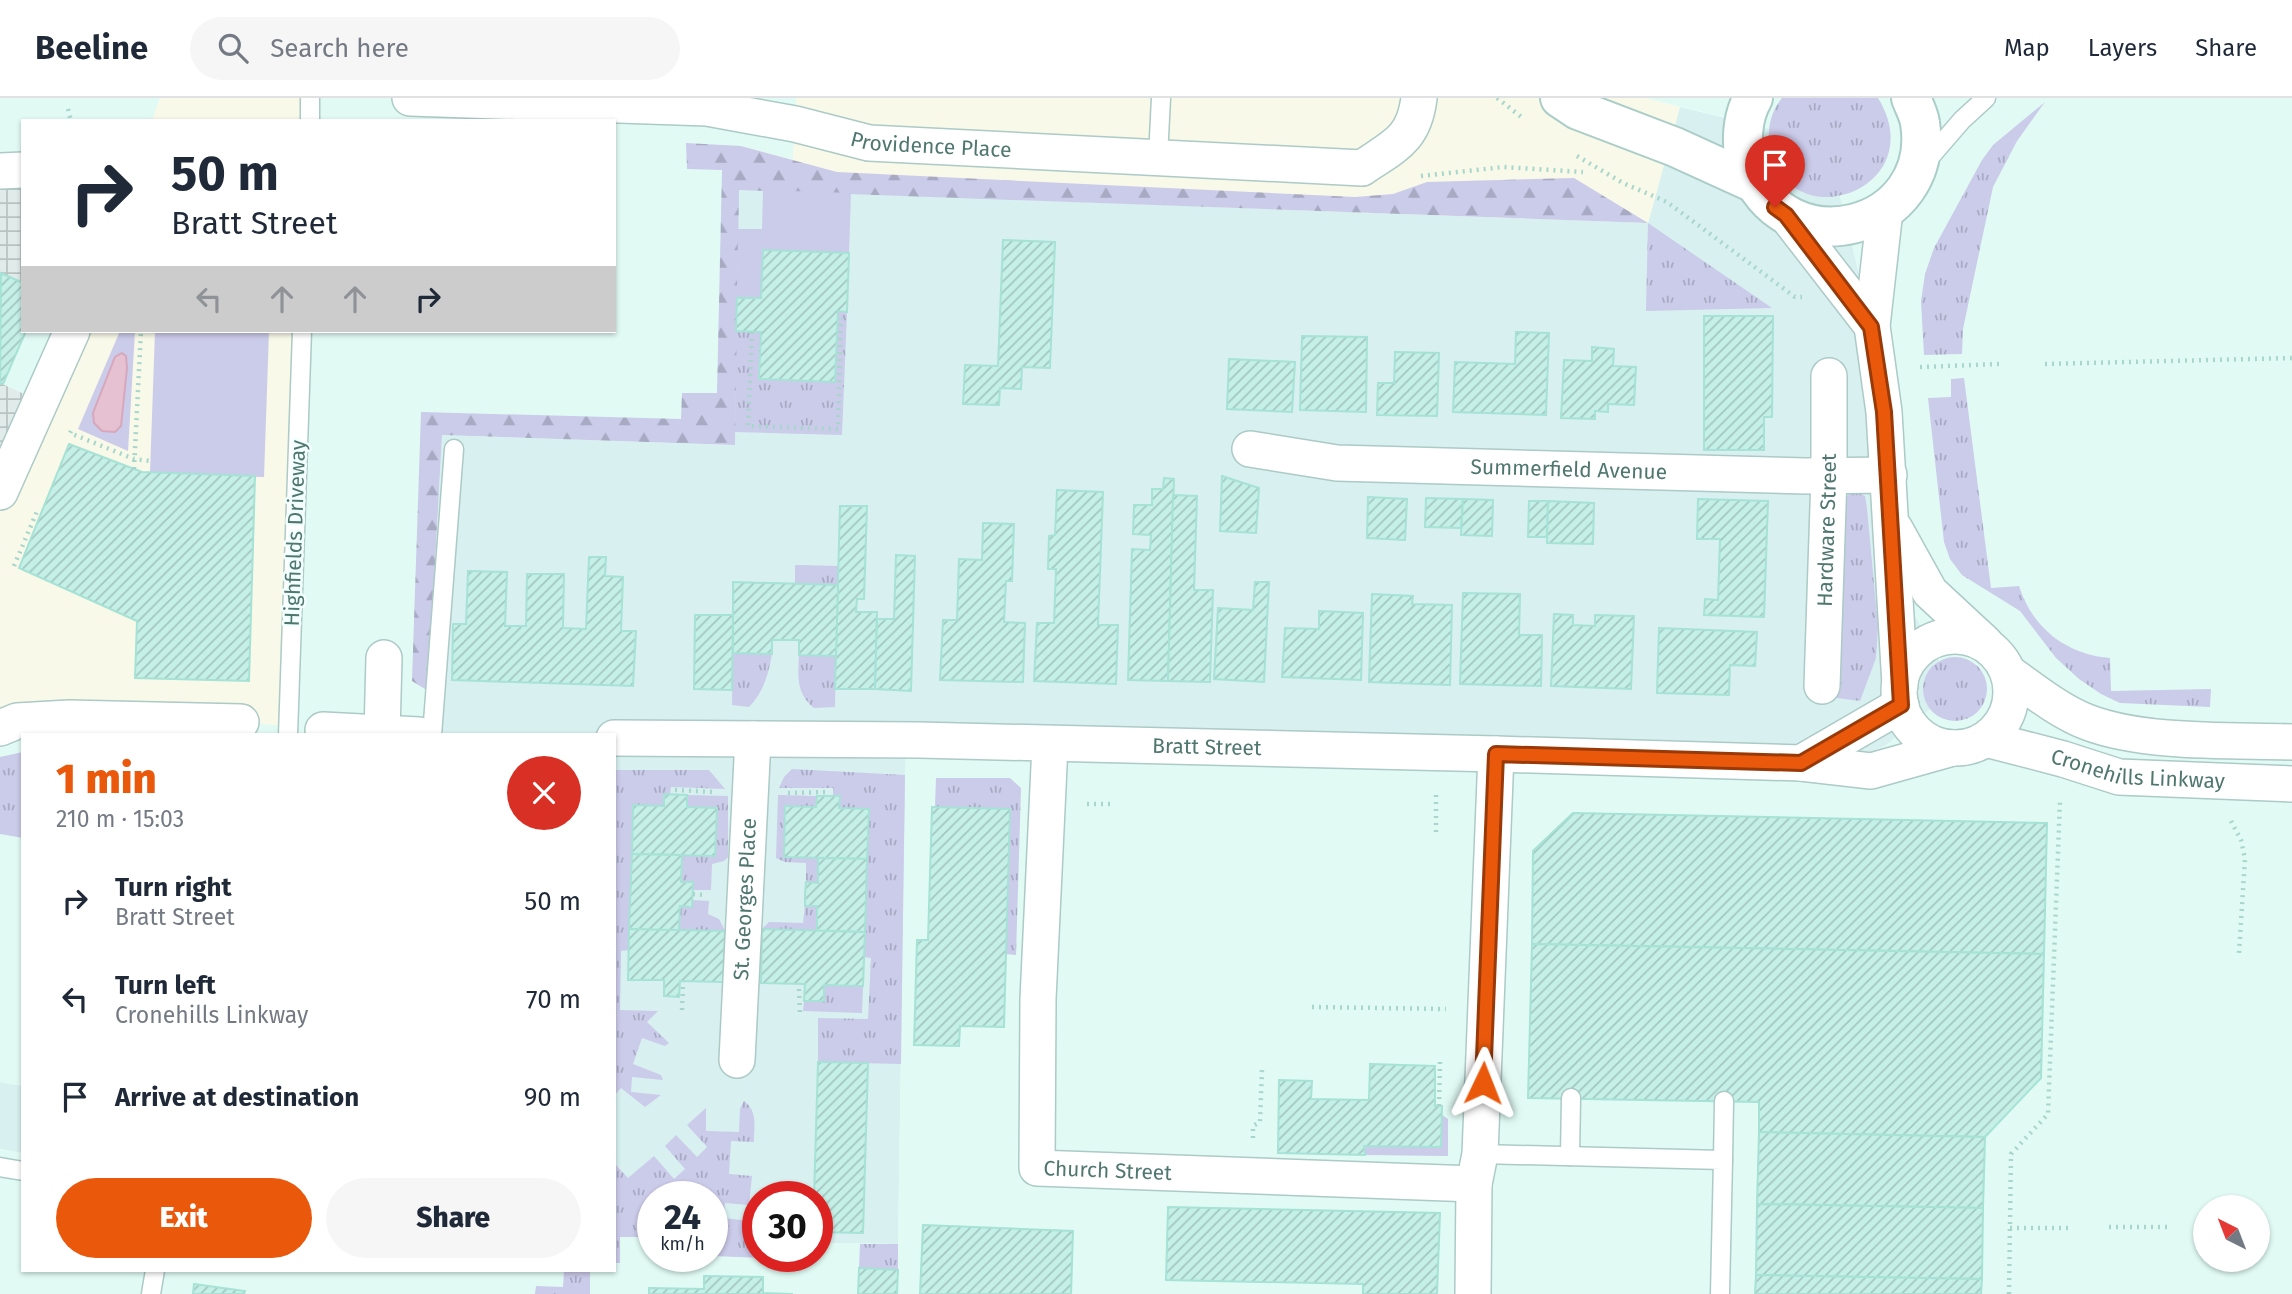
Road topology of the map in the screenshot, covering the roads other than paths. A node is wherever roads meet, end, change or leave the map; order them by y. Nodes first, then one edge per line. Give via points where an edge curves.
1 (310, 98) edge
2 (410, 98) edge
3 (1161, 98) edge
4 (1419, 98) edge
5 (1560, 98) edge
6 (1754, 98) edge
7 (1910, 98) edge
8 (1986, 98) edge
9 (310, 119) edge
10 (1158, 158) junction
11 (21, 170) edge
12 (0, 172) edge
13 (1913, 176) junction
14 (1754, 183) junction
15 (1885, 210) junction
16 (1786, 215) junction
17 (1871, 327) junction
18 (71, 333) edge
19 (302, 333) edge
20 (1829, 376) dead end
21 (10, 441) edge
22 (454, 449) dead end
23 (1250, 449) dead end
24 (1889, 475) junction
25 (1829, 476) junction
26 (0, 492) edge
27 (1892, 523) junction
28 (384, 658) dead end
29 (2001, 662) junction
30 (1822, 685) dead end
31 (1900, 695) junction
32 (241, 722) dead end
33 (0, 728) edge
34 (323, 730) dead end
35 (288, 733) edge
36 (382, 733) edge
37 (432, 733) edge
38 (616, 738) edge
39 (753, 739) junction
40 (2292, 742) edge
41 (1970, 744) junction
42 (1050, 745) junction
43 (1496, 754) junction
44 (1801, 763) junction
45 (2292, 784) edge
46 (737, 1060) dead end
47 (1571, 1098) dead end
48 (1724, 1101) dead end
49 (1570, 1156) junction
50 (1723, 1160) junction
51 (0, 1167) edge
52 (1477, 1169) junction
53 (21, 1171) edge
54 (155, 1272) edge
55 (151, 1294) edge
56 (1473, 1294) edge
57 (1720, 1294) edge

1 - 9 lane
2 - 10 street, Providence Place via 707,108 869,143
3 - 10 lane
4 - 10 street, Providence Place via 1416,119 1401,141 1362,168
5 - 14 street, Cronehills Linkway via 1578,110
6 - 14 street, Cronehills Linkway via 1743,146
7 - 13 street, Cronehills Linkway via 1920,120 1921,143
8 - 13 lane
11 - 12 street
13 - 15 street, Cronehills Linkway
14 - 16 street, Cronehills Linkway
15 - 16 street, Cronehills Linkway via 1867,221 1827,228
15 - 17 street, Cronehills Linkway
16 - 17 street, Cronehills Linkway
17 - 24 street, Cronehills Linkway
18 - 21 street
19 - 35 lane, Highfields Driveway
20 - 25 street, Hardware Street
21 - 26 street
22 - 37 lane
23 - 25 street, Summerfield Avenue via 1337,463
24 - 25 street, Summerfield Avenue
24 - 27 street, Cronehills Linkway
25 - 30 street, Hardware Street
27 - 29 street, Cronehills Linkway via 1930,592
27 - 31 street, Cronehills Linkway
28 - 36 street
29 - 31 street via 1978,641 1942,637 1912,657 1904,670
29 - 40 street, Cronehills Linkway via 2050,701 2087,722 2174,737
29 - 41 street via 2012,691 2009,709 2001,725
31 - 41 street via 1903,714 1918,734 1940,746
31 - 44 street
32 - 33 street via 69,719 17,721
34 - 36 street
38 - 39 street, Bratt Street
39 - 42 street, Bratt Street
39 - 46 street, St. Georges Place
41 - 44 street, Bratt Street via 1871,771
41 - 45 street, Cronehills Linkway via 2063,759 2119,777
42 - 43 street, Bratt Street
42 - 52 street, Church Street via 1038,999 1037,1168
43 - 44 street, Bratt Street
43 - 52 street
47 - 49 lane
48 - 50 lane
49 - 50 lane
49 - 52 lane
50 - 57 lane
51 - 53 lane
52 - 56 street
54 - 55 lane

